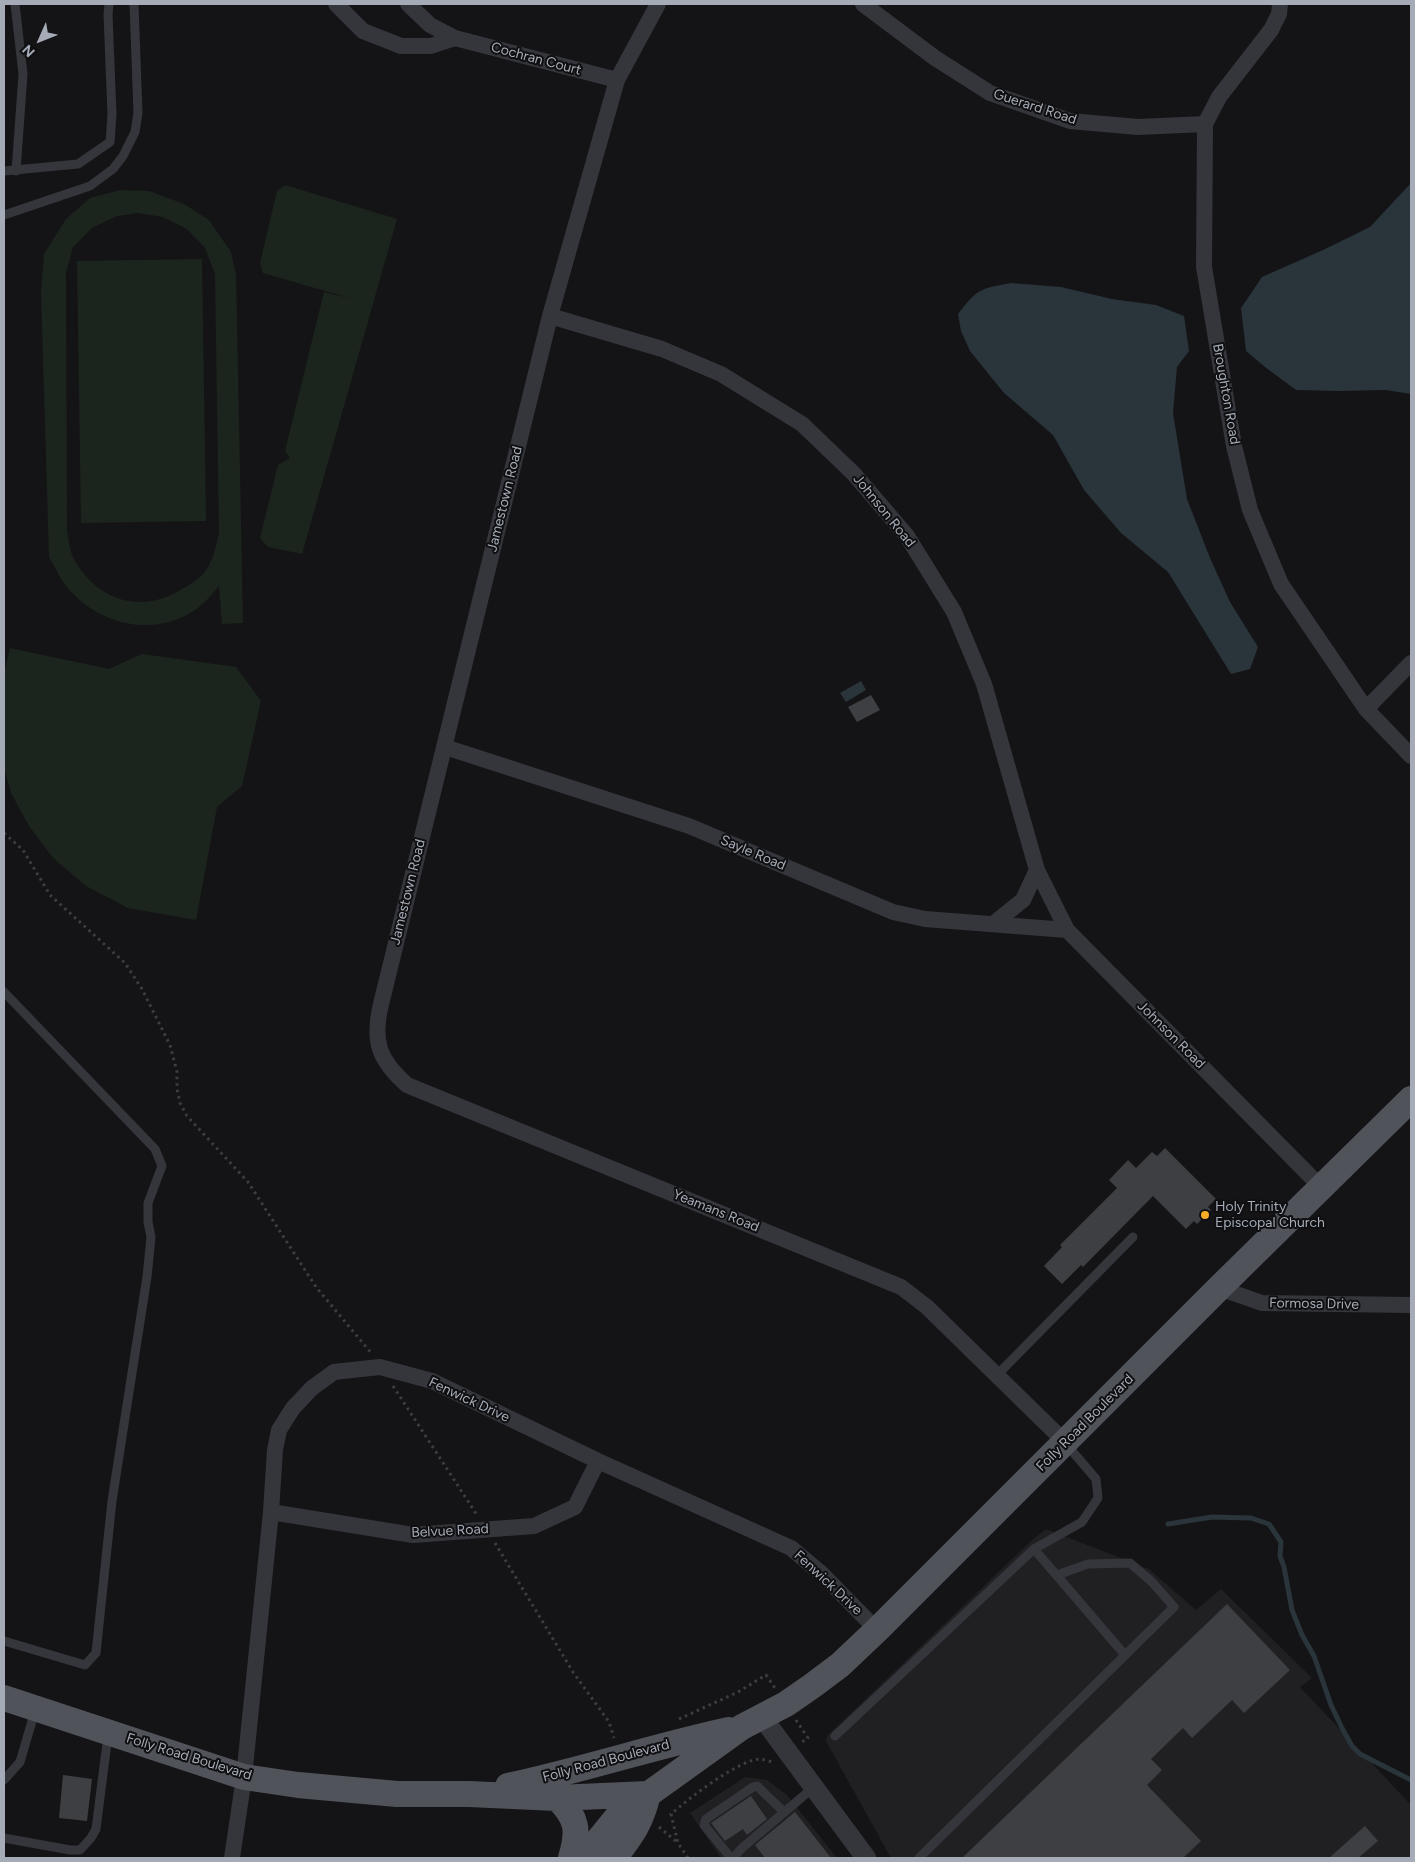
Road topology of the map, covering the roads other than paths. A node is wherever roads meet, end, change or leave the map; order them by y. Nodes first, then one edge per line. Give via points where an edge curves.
1 (15, 4) edge
2 (109, 4) edge
3 (134, 4) edge
4 (336, 4) edge
5 (408, 4) edge
6 (658, 4) edge
7 (863, 4) edge
8 (1280, 4) edge
9 (455, 38) junction
10 (617, 80) junction
11 (1205, 124) junction
12 (4, 171) edge
13 (16, 171) junction
14 (4, 215) edge
15 (550, 316) junction
16 (1411, 663) edge
17 (1366, 709) junction
18 (445, 747) junction
19 (1411, 756) edge
20 (1037, 870) junction
21 (993, 924) junction
22 (1067, 930) junction
23 (4, 992) edge
24 (381, 1004) joint
25 (1411, 1099) edge
26 (1322, 1188) junction
27 (1133, 1237) dead end
28 (1219, 1288) junction
29 (1411, 1305) edge
30 (997, 1375) junction
31 (1065, 1442) junction
32 (598, 1461) junction
33 (271, 1512) junction
34 (1034, 1549) junction
35 (1057, 1575) junction
36 (877, 1630) junction
37 (4, 1641) edge
38 (1125, 1655) junction
39 (4, 1698) edge
40 (36, 1708) junction
41 (752, 1722) junction
42 (108, 1732) junction
43 (835, 1736) dead end
44 (244, 1777) junction
45 (4, 1780) edge
46 (814, 1787) junction
47 (468, 1794) junction
48 (648, 1794) junction
49 (557, 1798) junction
50 (784, 1812) junction
51 (4, 1838) edge
52 (232, 1858) edge
53 (570, 1858) edge
54 (584, 1858) edge
55 (614, 1858) edge
56 (732, 1858) edge
57 (866, 1858) edge
58 (919, 1858) edge

1 - 13 lane via 23,74
2 - 13 lane via 110,142 78,164
3 - 14 lane via 138,113 135,132 123,156 113,169 90,186
4 - 9 street via 363,32 401,46 430,46
5 - 9 street, Cochran Court via 430,25
6 - 10 street, Jamestown Road
7 - 11 street, Guerard Road via 935,58 990,93 1070,121 1138,127
8 - 11 street, Broughton Road via 1271,30 1219,96
9 - 10 street, Cochran Court
10 - 15 street, Jamestown Road
11 - 17 street, Broughton Road via 1204,267 1234,446 1250,510 1281,584
12 - 13 lane
15 - 18 street, Jamestown Road
15 - 20 street, Johnson Road via 662,349 721,374 802,424 854,474 907,536 954,612 984,684
16 - 17 street
17 - 19 street, Broughton Road
18 - 21 street, Sayle Road via 689,826 893,912 925,919
18 - 24 street, Jamestown Road
20 - 21 street via 1023,900
20 - 22 street, Johnson Road
21 - 22 street, Sayle Road
22 - 26 street, Johnson Road
23 - 37 lane via 155,1149 162,1166 148,1203 152,1237 112,1501 96,1653 85,1665
24 - 30 street, Yeamans Road via 376,1024 378,1045 392,1071 407,1085 901,1287 927,1307
25 - 26 main road, Folly Road Boulevard
26 - 28 main road, Folly Road Boulevard
27 - 30 lane
28 - 29 street, Formosa Drive via 1262,1303
28 - 31 main road, Folly Road Boulevard
30 - 31 street, Yeamans Road
31 - 34 lane via 1096,1479 1098,1498 1082,1522
31 - 36 main road, Folly Road Boulevard
32 - 33 street, Belvue Road via 575,1506 534,1526 413,1535
32 - 33 street, Fenwick Drive via 432,1381 380,1367 334,1372 312,1388 278,1430
32 - 36 street, Fenwick Drive via 791,1548 822,1574
33 - 44 street, Fenwick Drive
34 - 35 lane
34 - 43 lane
35 - 38 lane
35 - 38 lane via 1088,1564 1130,1563 1174,1607
36 - 41 main road, Folly Road Boulevard via 812,1686
38 - 58 lane
39 - 40 main road, Folly Road Boulevard
40 - 42 main road, Folly Road Boulevard
40 - 45 lane via 20,1762
41 - 46 street
41 - 47 main road, Folly Road Boulevard via 543,1778
41 - 48 main road, Folly Road Boulevard
42 - 44 main road, Folly Road Boulevard
42 - 51 lane via 96,1829 80,1850
44 - 47 main road, Folly Road Boulevard via 397,1794
44 - 52 street, Fenwick Drive
46 - 50 lane
46 - 57 street
47 - 49 main road, Folly Road Boulevard
48 - 49 main road, Folly Road Boulevard
48 - 54 main road via 618,1816
48 - 55 main road via 635,1831
49 - 53 main road, Folly Road Boulevard via 568,1808 575,1822
50 - 56 lane
50 - 56 lane via 757,1786 706,1819 704,1825

